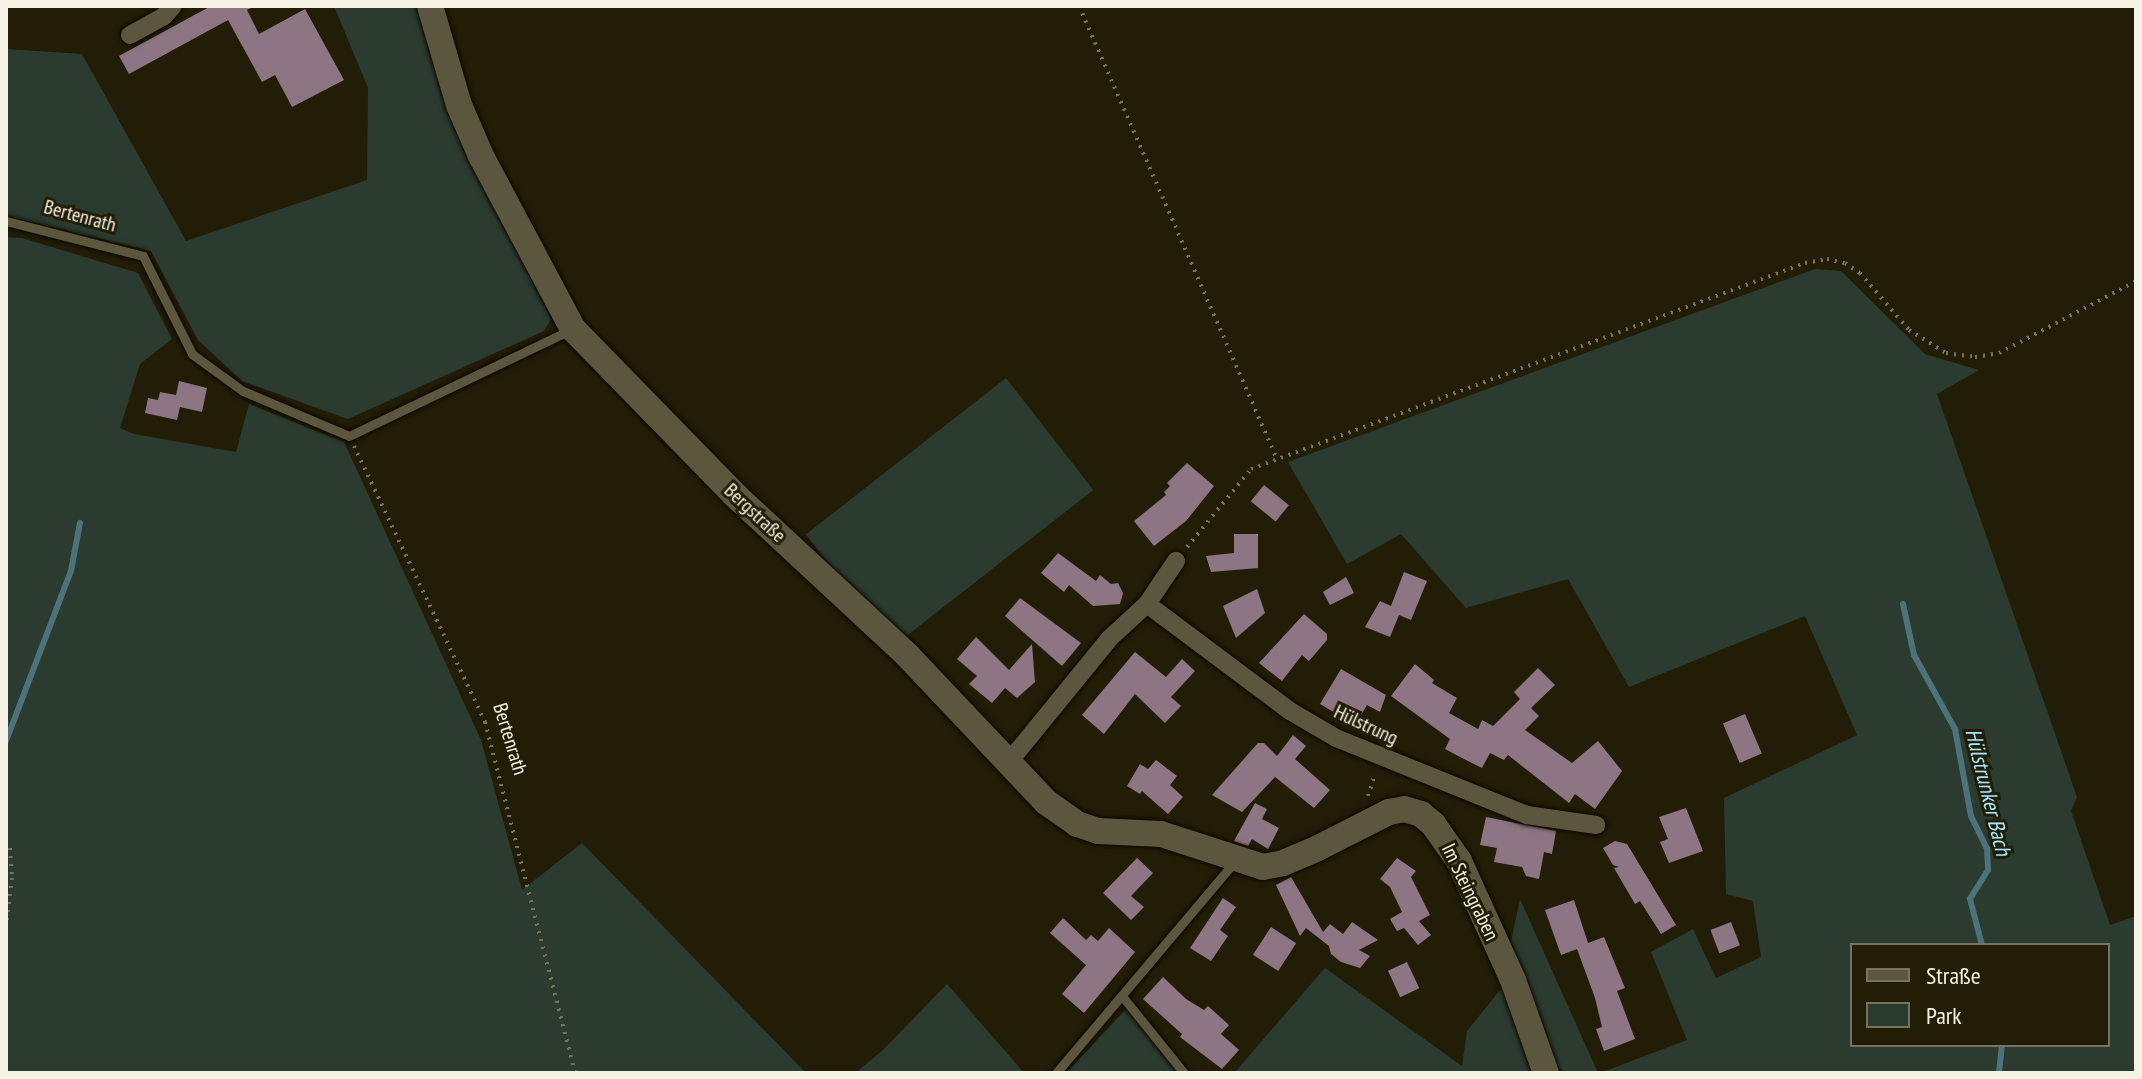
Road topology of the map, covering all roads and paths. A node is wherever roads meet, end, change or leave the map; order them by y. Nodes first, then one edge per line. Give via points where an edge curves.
1 (173, 6) edge
2 (430, 6) edge
3 (1079, 6) edge
4 (130, 35) dead end
5 (6, 221) edge
6 (2136, 281) edge
7 (573, 329) junction
8 (349, 436) junction
9 (1276, 457) junction
10 (1176, 561) joint
11 (1147, 604) junction
12 (1380, 757) junction
13 (1008, 763) junction
14 (1363, 822) junction
15 (1596, 825) dead end
16 (6, 846) edge
17 (1235, 860) junction
18 (6, 926) edge
19 (1122, 996) junction
20 (575, 1073) edge
21 (1056, 1073) edge
22 (1184, 1073) edge
23 (1546, 1073) edge

1 - 4 street
2 - 7 street, Bergstraße via 459,105 481,156
3 - 9 path
5 - 8 lane, Bertenrath via 143,256 192,354 243,391
6 - 9 path via 1999,353 1975,357 1946,353 1909,330 1845,263 1805,263
7 - 8 lane
7 - 13 street, Bergstraße via 735,495 908,656
8 - 20 path, Bertenrath via 485,722
9 - 10 path via 1251,469
10 - 11 street
11 - 12 street, Hülstrung via 1290,711
11 - 13 street via 1110,638
12 - 14 path
12 - 15 street, Hülstrung via 1527,815
13 - 17 street, Bergstraße via 1046,802 1077,824 1098,831 1161,834
14 - 17 street, Im Steingraben via 1283,863 1263,867
14 - 23 street, Im Steingraben via 1404,809 1421,814 1448,843 1513,980
16 - 18 path via 12,878
17 - 19 lane
19 - 21 lane
19 - 22 lane

